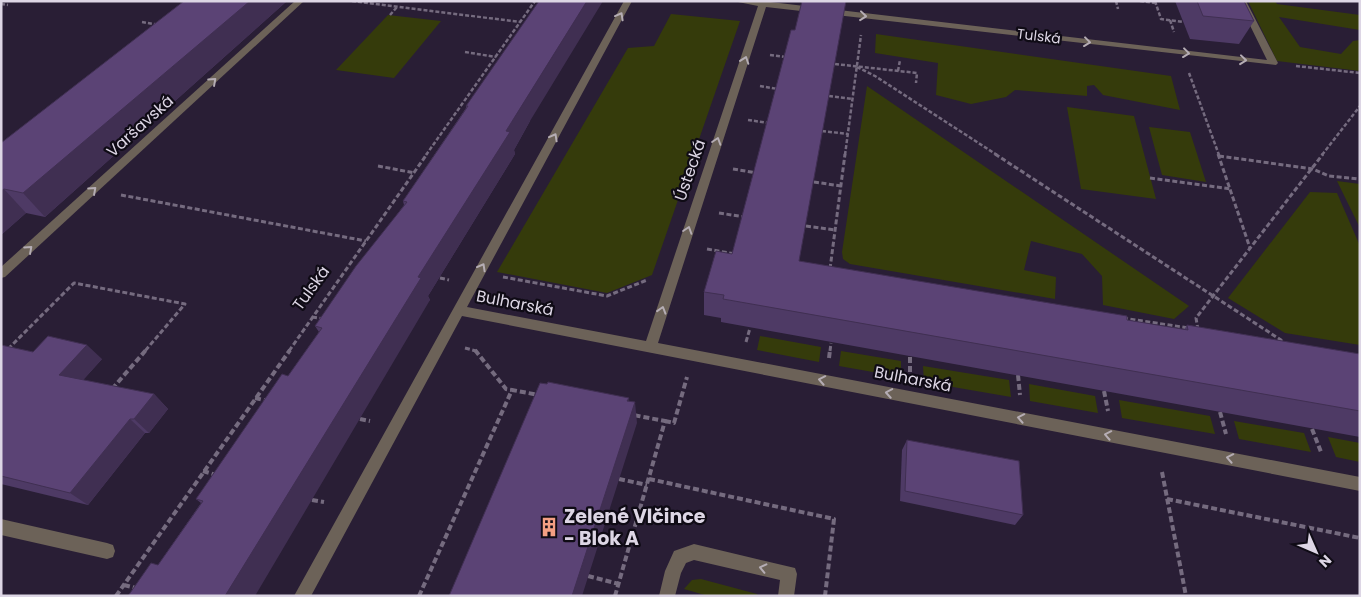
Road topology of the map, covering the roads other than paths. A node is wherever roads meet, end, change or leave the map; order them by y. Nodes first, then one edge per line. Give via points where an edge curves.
1 (300, 1) edge
2 (628, 1) edge
3 (737, 1) edge
4 (1242, 1) edge
5 (763, 4) junction
6 (1, 274) edge
7 (459, 310) junction
8 (650, 347) junction
9 (1360, 484) edge
10 (1, 527) edge
11 (107, 551) dead end
12 (302, 596) edge
13 (667, 596) edge
14 (786, 596) edge

6 -> 1 street, Varšavská
7 -> 2 street
3 - 5 street, Tulská
5 -> 4 street, Tulská via 1273,63
8 -> 5 street, Ústecká
7 - 8 street, Bulharská
7 - 12 street
9 -> 8 street, Bulharská
10 - 11 street
14 -> 13 street via 790,574 694,552 680,557

